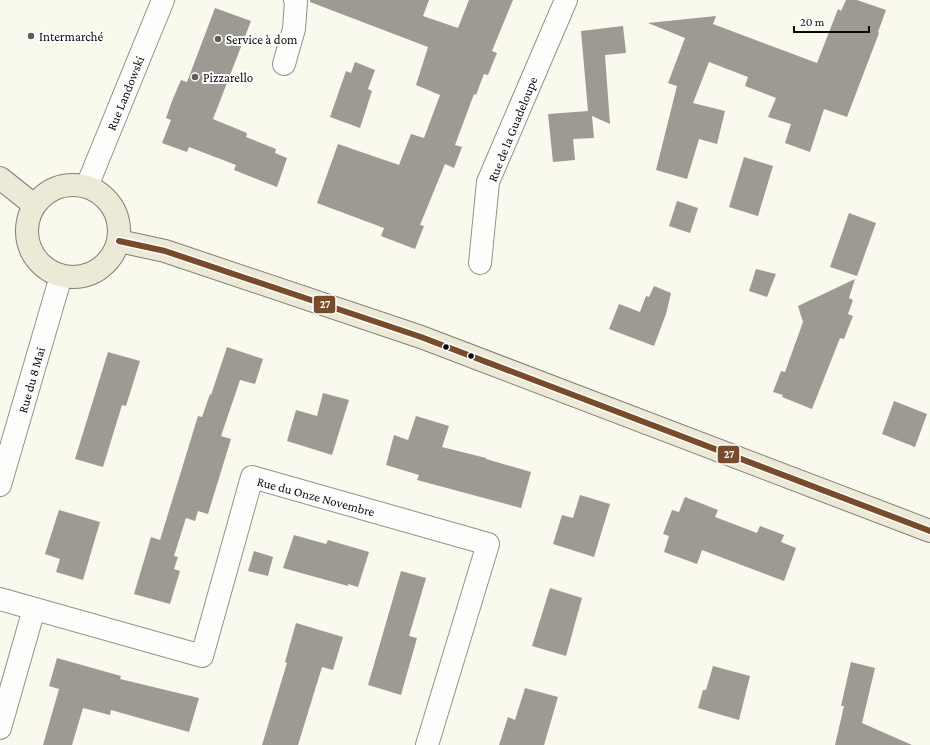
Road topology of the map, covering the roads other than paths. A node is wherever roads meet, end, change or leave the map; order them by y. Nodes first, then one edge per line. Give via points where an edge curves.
1 (163, 0) edge
2 (295, 0) edge
3 (566, 0) edge
4 (284, 64) dead end
5 (0, 178) edge
6 (87, 186) junction
7 (34, 205) junction
8 (119, 241) junction
9 (480, 263) dead end
10 (61, 276) junction
11 (0, 485) edge
12 (930, 531) edge
13 (0, 599) edge
14 (34, 609) junction
15 (0, 728) edge
16 (427, 745) edge

1 - 6 street, Rue Landowski
2 - 4 street via 294,29
3 - 9 street, Rue de la Guadeloupe via 488,182
5 - 7 main road
6 - 7 main road via 71,184 57,187 44,194
6 - 8 main road via 102,194 114,207 120,224
7 - 10 main road via 27,226 30,248 37,260 48,270
8 - 10 main road via 104,267 76,278
8 - 12 main road via 165,251 421,336
10 - 11 street, Rue du 8 Mai
13 - 14 street, Rue du Onze Novembre
14 - 15 street
14 - 16 street, Rue du Onze Novembre via 202,656 252,477 488,544

